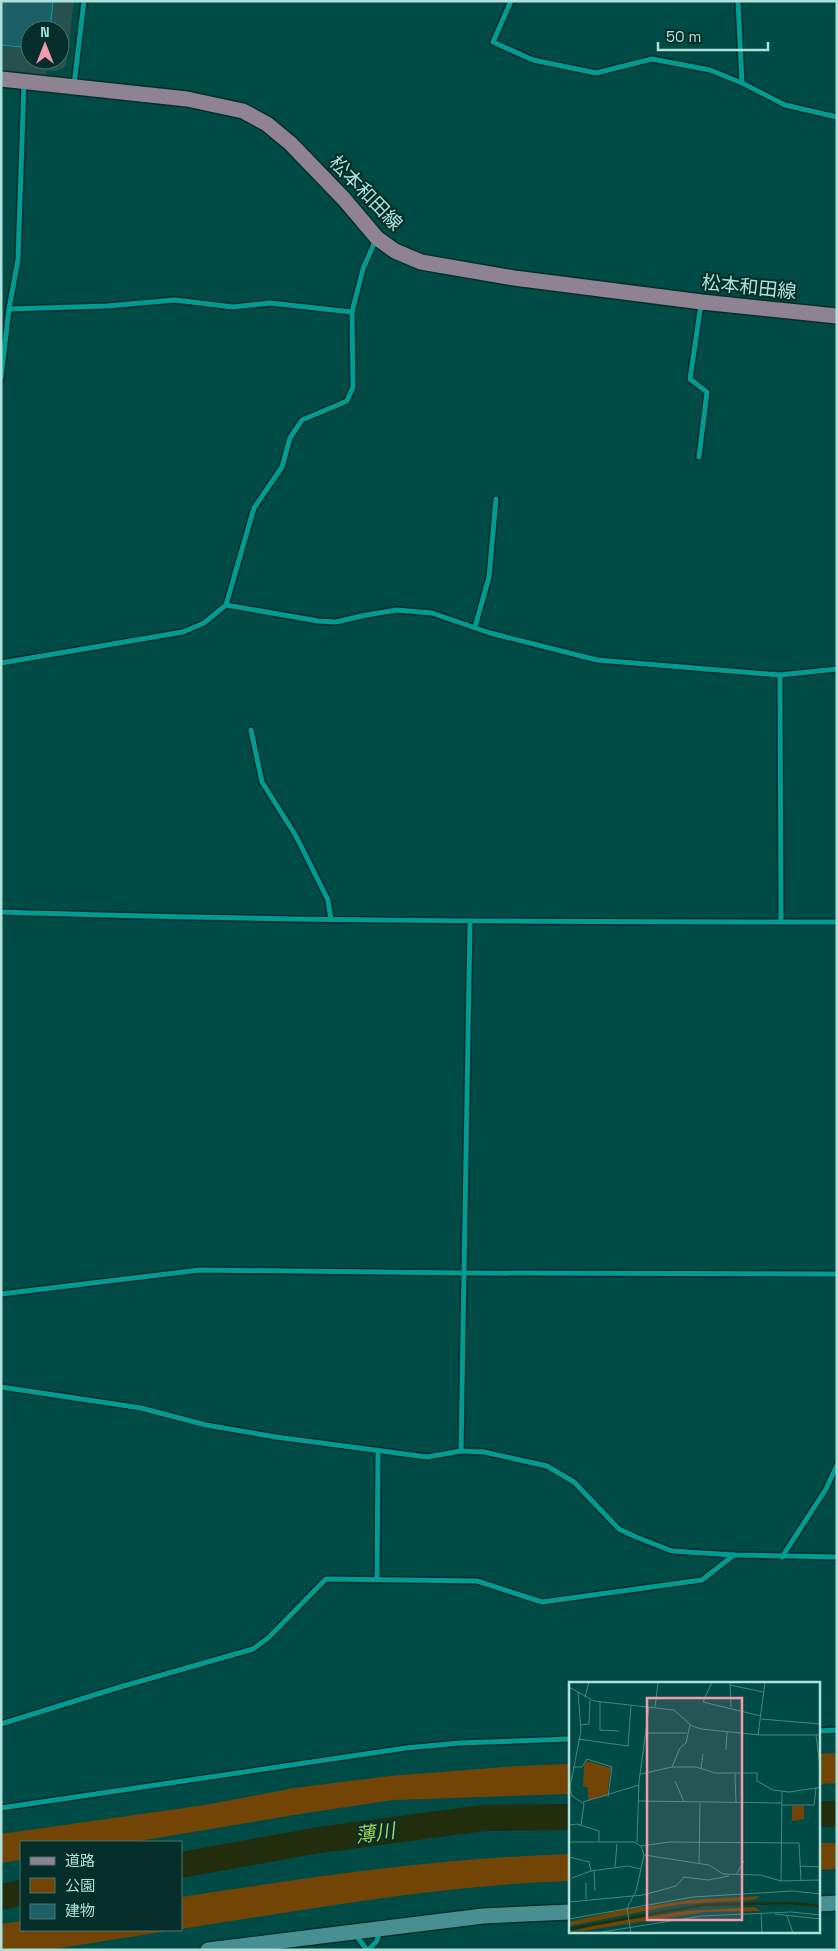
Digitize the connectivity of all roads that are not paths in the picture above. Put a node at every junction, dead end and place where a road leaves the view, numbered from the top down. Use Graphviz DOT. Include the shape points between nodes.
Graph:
graph roads {
  1 [pos="84,1"];
  2 [pos="511,1"];
  3 [pos="738,1"];
  4 [pos="1,79"];
  5 [pos="24,81"];
  6 [pos="742,83"];
  7 [pos="74,86"];
  8 [pos="837,117"];
  9 [pos="376,238"];
  10 [pos="702,302"];
  11 [pos="8,309"];
  12 [pos="352,312"];
  13 [pos="837,316"];
  14 [pos="1,378"];
  15 [pos="699,457"];
  16 [pos="496,498"];
  17 [pos="226,605"];
  18 [pos="475,627"];
  19 [pos="1,662"];
  20 [pos="837,669"];
  21 [pos="780,674"];
  22 [pos="251,730"];
  23 [pos="1,912"];
  24 [pos="331,919"];
  25 [pos="470,921"];
  26 [pos="781,922"];
  27 [pos="837,922"];
  28 [pos="463,1273"];
  29 [pos="837,1274"];
  30 [pos="1,1294"];
  31 [pos="1,1387"];
  32 [pos="378,1451"];
  33 [pos="461,1451"];
  34 [pos="837,1466"];
  35 [pos="734,1555"];
  36 [pos="782,1557"];
  37 [pos="837,1557"];
  38 [pos="377,1580"];
  39 [pos="1,1724"];
  40 [pos="837,1730"];
  41 [pos="820,1731"];
  42 [pos="569,1739"];
  43 [pos="1,1808"];
  44 [pos="837,1903"];
  45 [pos="820,1904"];
  46 [pos="569,1912"];
  47 [pos="380,1929"];
  48 [pos="354,1932"];
  49 [pos="208,1950"];
  50 [pos="367,1950"];
  1 -- 7 [label="street"];
  2 -- 6 [label="street" via="493,42 533,60 596,73 652,60 710,70"];
  3 -- 6 [label="street"];
  4 -- 5 [label="main road, 松本和田線"];
  5 -- 7 [label="main road, 松本和田線"];
  5 -- 11 [label="street" via="18,260"];
  6 -- 8 [label="street" via="785,106"];
  7 -- 9 [label="main road, 松本和田線" via="187,99 243,111 268,124 291,144"];
  9 -- 10 [label="main road, 松本和田線" via="395,251 421,262 497,276"];
  9 -- 12 [label="street" via="363,269"];
  10 -- 13 [label="main road, 松本和田線"];
  10 -- 15 [label="street" via="690,379 706,392"];
  11 -- 12 [label="street" via="176,300 233,307 270,303"];
  11 -- 14 [label="street"];
  12 -- 17 [label="street" via="352,387 347,401 302,420 290,438 282,468 254,508"];
  16 -- 18 [label="street" via="489,577"];
  17 -- 18 [label="street" via="336,622 397,610 432,613"];
  17 -- 19 [label="street" via="204,623 183,632"];
  18 -- 21 [label="street" via="597,660"];
  20 -- 21 [label="street"];
  21 -- 26 [label="street"];
  22 -- 24 [label="street" via="262,782 296,836 328,900"];
  23 -- 24 [label="street"];
  24 -- 25 [label="street"];
  25 -- 26 [label="street"];
  25 -- 28 [label="street"];
  26 -- 27 [label="street"];
  28 -- 29 [label="street"];
  28 -- 30 [label="street" via="200,1270"];
  28 -- 33 [label="street"];
  31 -- 32 [label="street" via="141,1408 206,1426 276,1438"];
  32 -- 33 [label="street" via="426,1457"];
  32 -- 38 [label="street"];
  33 -- 35 [label="street" via="484,1452 547,1466 574,1482 619,1529 636,1537 672,1550"];
  34 -- 36 [label="street"];
  35 -- 36 [label="street"];
  35 -- 38 [label="street" via="702,1580 542,1602 477,1581"];
  36 -- 37 [label="street"];
  38 -- 39 [label="street" via="326,1579 253,1649"];
  40 -- 41 [label="street"];
  42 -- 43 [label="street" via="406,1748"];
  44 -- 45 [label="street"];
  46 -- 47 [label="street" via="483,1916"];
  47 -- 48 [label="street"];
  47 -- 50 [label="street" via="377,1941"];
  48 -- 49 [label="street"];
  48 -- 50 [label="street"];
}
